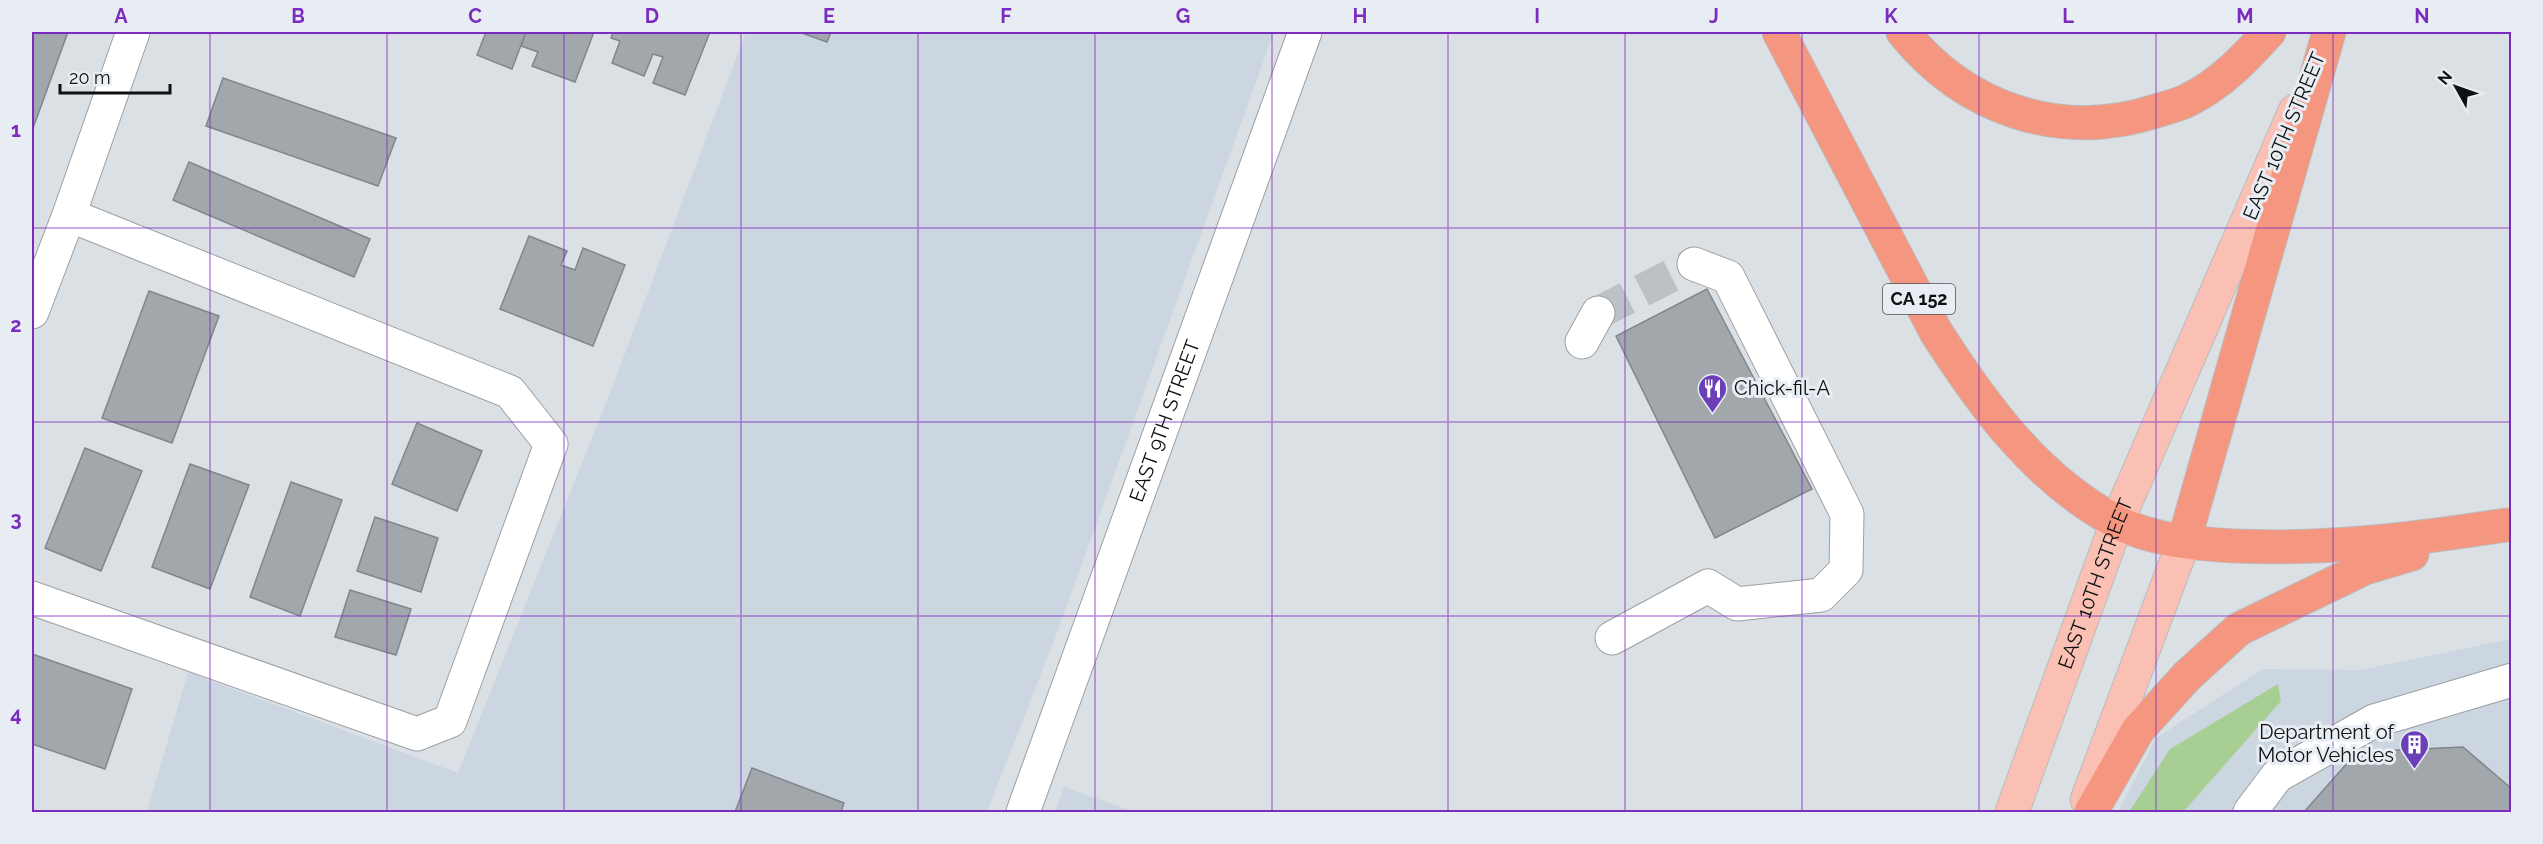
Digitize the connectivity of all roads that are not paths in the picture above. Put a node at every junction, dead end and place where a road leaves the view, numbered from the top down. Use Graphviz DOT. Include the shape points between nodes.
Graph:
graph roads {
  1 [pos="133,32"];
  2 [pos="1305,32"];
  3 [pos="1779,32"];
  4 [pos="1903,32"];
  5 [pos="2269,32"];
  6 [pos="2327,37"];
  7 [pos="69,215"];
  8 [pos="1695,264"];
  9 [pos="32,312"];
  10 [pos="1598,313"];
  11 [pos="1582,342"];
  12 [pos="2117,522"];
  13 [pos="2509,524"];
  14 [pos="2184,541"];
  15 [pos="32,598"];
  16 [pos="1612,638"];
  17 [pos="2511,680"];
  18 [pos="1023,813"];
  19 [pos="2012,813"];
  20 [pos="2082,813"];
  21 [pos="2091,813"];
  22 [pos="2250,813"];
  1 -- 7 [label="street"];
  2 -- 18 [label="street, EAST 9TH STREET"];
  3 -- 12 [label="highway, CA 152" via="1936,332 1966,380 2001,427 2041,468"];
  4 -- 5 [label="highway" via="1924,58 1970,91 2021,115 2077,123 2133,118 2190,100 2238,66"];
  6 -- 12 [label="main road, EAST 10TH STREET"];
  6 -- 14 [label="highway, EAST 10TH STREET"];
  7 -- 9 [label="street"];
  7 -- 15 [label="street" via="510,392 551,444 450,722 417,734"];
  8 -- 16 [label="street" via="1728,277 1847,514 1845,570 1821,595 1737,604 1708,586"];
  10 -- 11 [label="street"];
  12 -- 14 [label="highway, CA 152"];
  12 -- 19 [label="main road, EAST 10TH STREET"];
  13 -- 14 [label="highway" via="2320,547"];
  13 -- 21 [label="highway" via="2365,568 2240,629 2187,676 2138,730"];
  14 -- 20 [label="main road, EAST 10TH STREET"];
  17 -- 22 [label="street" via="2374,721 2277,776"];
}
